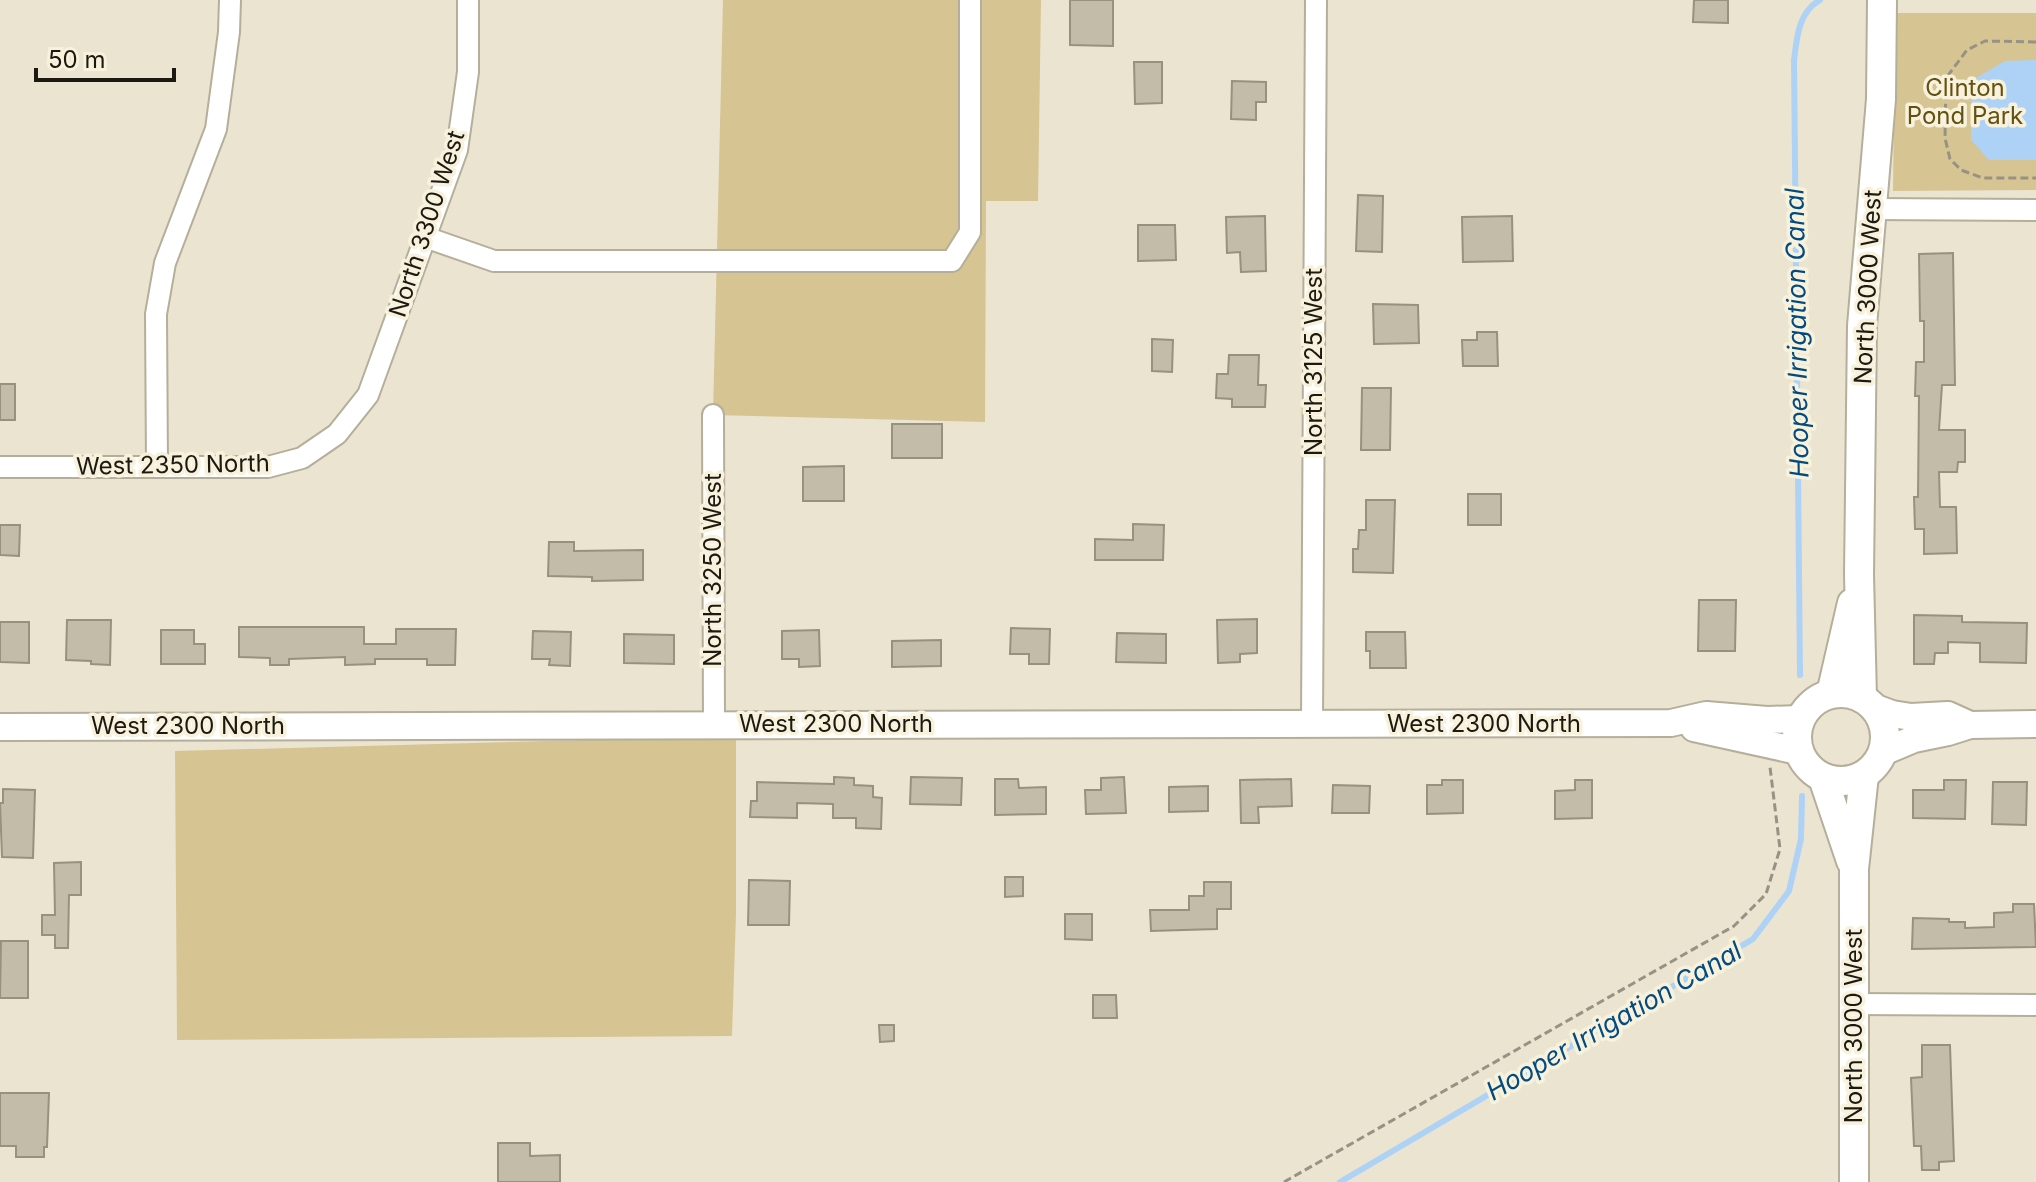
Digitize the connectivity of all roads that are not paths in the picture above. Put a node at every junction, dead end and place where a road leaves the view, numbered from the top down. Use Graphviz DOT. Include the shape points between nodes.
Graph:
graph roads {
  1 [pos="230,0"];
  2 [pos="468,0"];
  3 [pos="970,0"];
  4 [pos="1316,0"];
  5 [pos="1882,0"];
  6 [pos="1871,209"];
  7 [pos="2036,210"];
  8 [pos="425,237"];
  9 [pos="713,415"];
  10 [pos="337,434"];
  11 [pos="0,467"];
  12 [pos="157,467"];
  13 [pos="1859,575"];
  14 [pos="1831,694"];
  15 [pos="1868,702"];
  16 [pos="1800,719"];
  17 [pos="1671,723"];
  18 [pos="714,724"];
  19 [pos="1312,724"];
  20 [pos="2036,724"];
  21 [pos="1970,725"];
  22 [pos="0,727"];
  23 [pos="1798,751"];
  24 [pos="1883,752"];
  25 [pos="1864,775"];
  26 [pos="1823,778"];
  27 [pos="1854,869"];
  28 [pos="1853,1004"];
  29 [pos="2036,1005"];
  30 [pos="1854,1182"];
  1 -- 12 [label="street" via="216,129 165,263 156,314"];
  2 -- 8 [label="street, North 3300 West" via="468,72 457,150"];
  3 -- 8 [label="street" via="970,232 952,261 494,261"];
  4 -- 19 [label="street, North 3125 West"];
  5 -- 6 [label="main road, North 3000 West" via="1881,99"];
  6 -- 7 [label="street"];
  6 -- 13 [label="main road, North 3000 West" via="1862,326"];
  8 -- 10 [label="street, North 3300 West" via="368,395"];
  9 -- 18 [label="street, North 3250 West"];
  10 -- 12 [label="street, West 2350 North" via="302,458 268,467"];
  11 -- 12 [label="street, West 2350 North"];
  13 -- 14 [label="main road, North 3000 West"];
  13 -- 15 [label="main road, North 3000 West"];
  14 -- 15 [label="main road" via="1852,694"];
  14 -- 16 [label="main road" via="1807,707"];
  15 -- 21 [label="street" via="1892,714 1948,715"];
  15 -- 24 [label="main road" via="1885,731"];
  16 -- 17 [label="street, West 2300 North" via="1706,715"];
  16 -- 23 [label="main road"];
  17 -- 19 [label="street, West 2300 North"];
  17 -- 23 [label="street, West 2300 North"];
  18 -- 19 [label="street, West 2300 North"];
  18 -- 22 [label="street, West 2300 North"];
  20 -- 21 [label="street"];
  21 -- 24 [label="street"];
  23 -- 26 [label="main road"];
  24 -- 25 [label="main road"];
  25 -- 26 [label="main road" via="1850,781"];
  25 -- 27 [label="main road, North 3000 West"];
  26 -- 27 [label="main road, North 3000 West"];
  27 -- 28 [label="main road, North 3000 West"];
  28 -- 29 [label="street"];
  28 -- 30 [label="main road, North 3000 West"];
}
